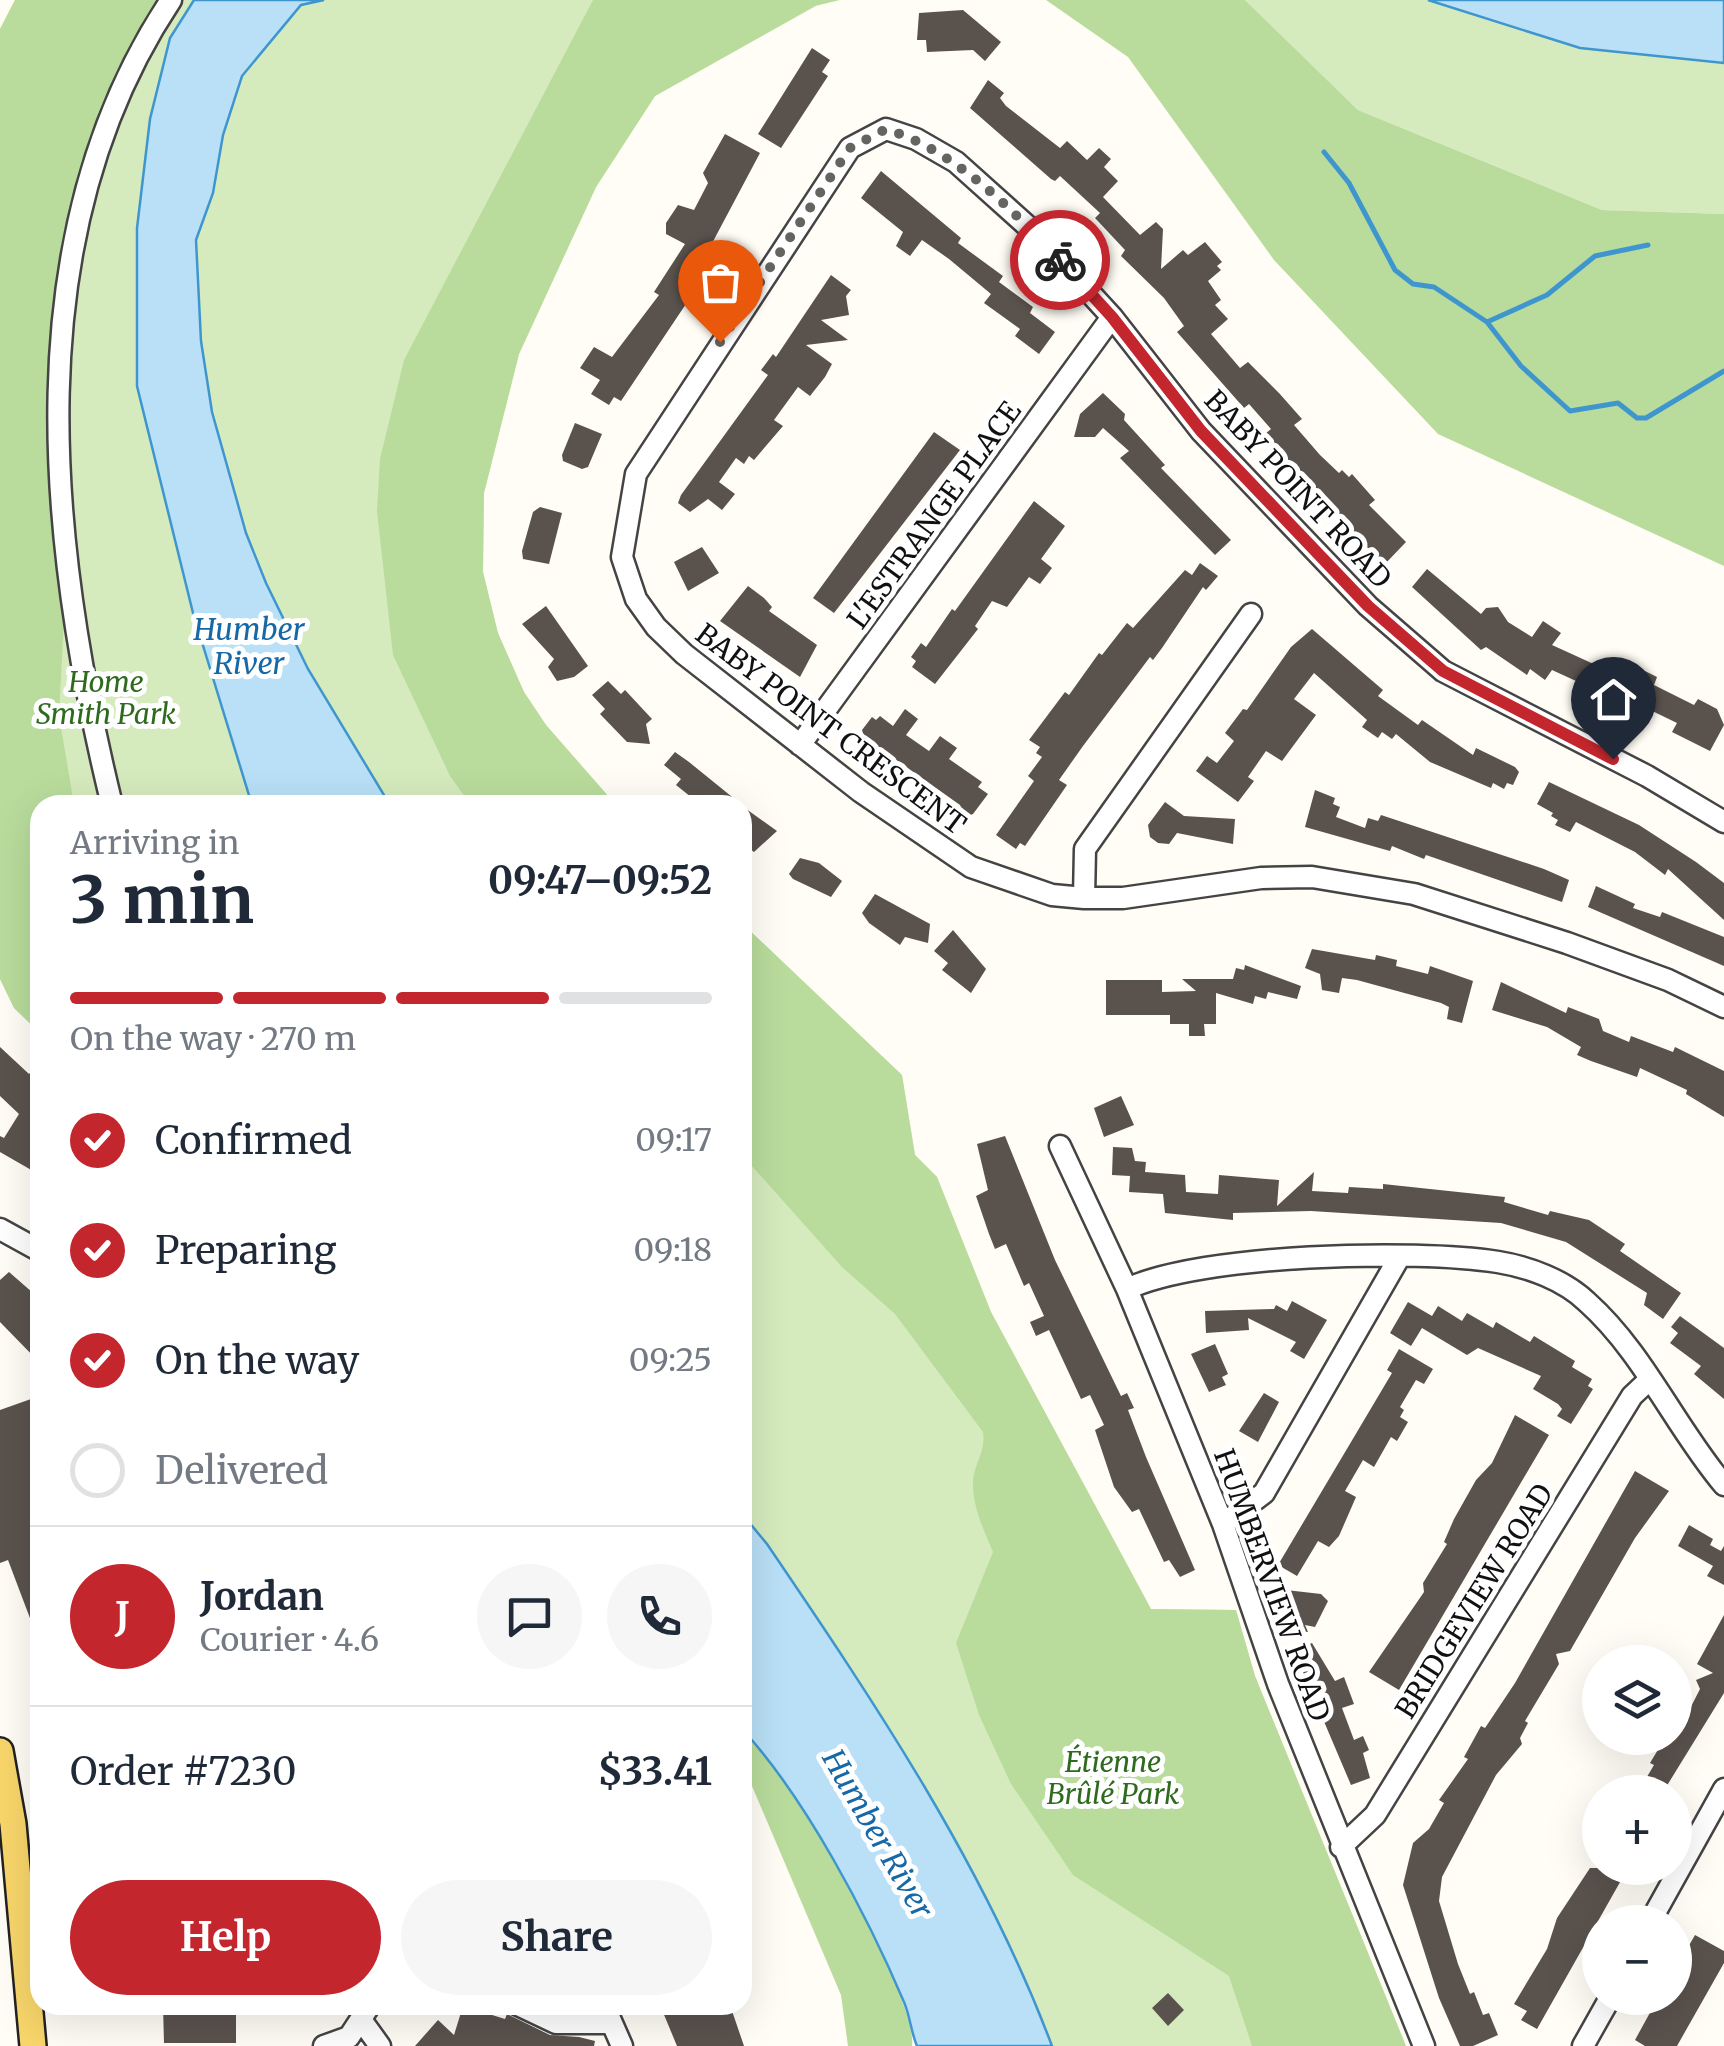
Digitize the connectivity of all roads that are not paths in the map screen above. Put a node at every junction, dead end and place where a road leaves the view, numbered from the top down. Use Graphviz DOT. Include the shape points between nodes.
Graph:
graph roads {
  1 [pos="171,0"];
  2 [pos="886,129"];
  3 [pos="1112,317"];
  4 [pos="1251,614"];
  5 [pos="800,745"];
  6 [pos="110,795"];
  7 [pos="1724,822"];
  8 [pos="1084,898"];
  9 [pos="1724,1006"];
  10 [pos="1060,1146"];
  11 [pos="0,1229"];
  12 [pos="30,1245"];
  13 [pos="1400,1256"];
  14 [pos="1127,1289"];
  15 [pos="1649,1380"];
  16 [pos="1724,1485"];
  17 [pos="1224,1524"];
  18 [pos="0,1754"];
  19 [pos="1724,1789"];
  20 [pos="1341,1846"];
  21 [pos="1659,1905"];
  22 [pos="30,1930"];
  23 [pos="32,2015"];
  24 [pos="365,2015"];
  25 [pos="367,2015"];
  26 [pos="538,2015"];
  27 [pos="603,2015"];
  28 [pos="608,2015"];
  29 [pos="1601,2015"];
  30 [pos="32,2046"];
  31 [pos="324,2046"];
  32 [pos="380,2046"];
  33 [pos="622,2046"];
  34 [pos="1424,2046"];
  35 [pos="1584,2046"];
  1 -- 6 [label="street" via="133,64 95,162 67,278 60,341 68,567"];
  2 -- 3 [label="street, BABY POINT ROAD" via="956,162 1034,232"];
  2 -- 5 [label="street, BABY POINT CRESCENT" via="850,148 642,461 624,531 626,577 656,627"];
  3 -- 5 [label="street, L'ESTRANGE PLACE"];
  3 -- 7 [label="street, BABY POINT ROAD" via="1201,431 1368,606 1443,671"];
  4 -- 8 [label="street" via="1085,849"];
  5 -- 8 [label="street, BABY POINT CRESCENT" via="971,867 1052,895"];
  8 -- 9 [label="street, BABY POINT CRESCENT" via="1260,878 1348,882 1484,913"];
  10 -- 14 [label="street, HUMBERVIEW ROAD"];
  11 -- 12 [label="street"];
  13 -- 14 [label="street" via="1176,1271"];
  13 -- 15 [label="street" via="1497,1262 1558,1282 1605,1320"];
  13 -- 17 [label="street" via="1264,1493"];
  14 -- 17 [label="street, HUMBERVIEW ROAD"];
  15 -- 16 [label="street"];
  15 -- 20 [label="street, BRIDGEVIEW ROAD" via="1632,1396 1374,1815"];
  17 -- 20 [label="street, HUMBERVIEW ROAD"];
  18 -- 22 [label="main road"];
  19 -- 21 [label="street"];
  20 -- 34 [label="street, HUMBERVIEW ROAD"];
  23 -- 30 [label="main road"];
  24 -- 31 [label="street" via="349,2038"];
  25 -- 32 [label="street"];
  26 -- 27 [label="street" via="556,2024"];
  28 -- 33 [label="street"];
  29 -- 35 [label="street"];
}
